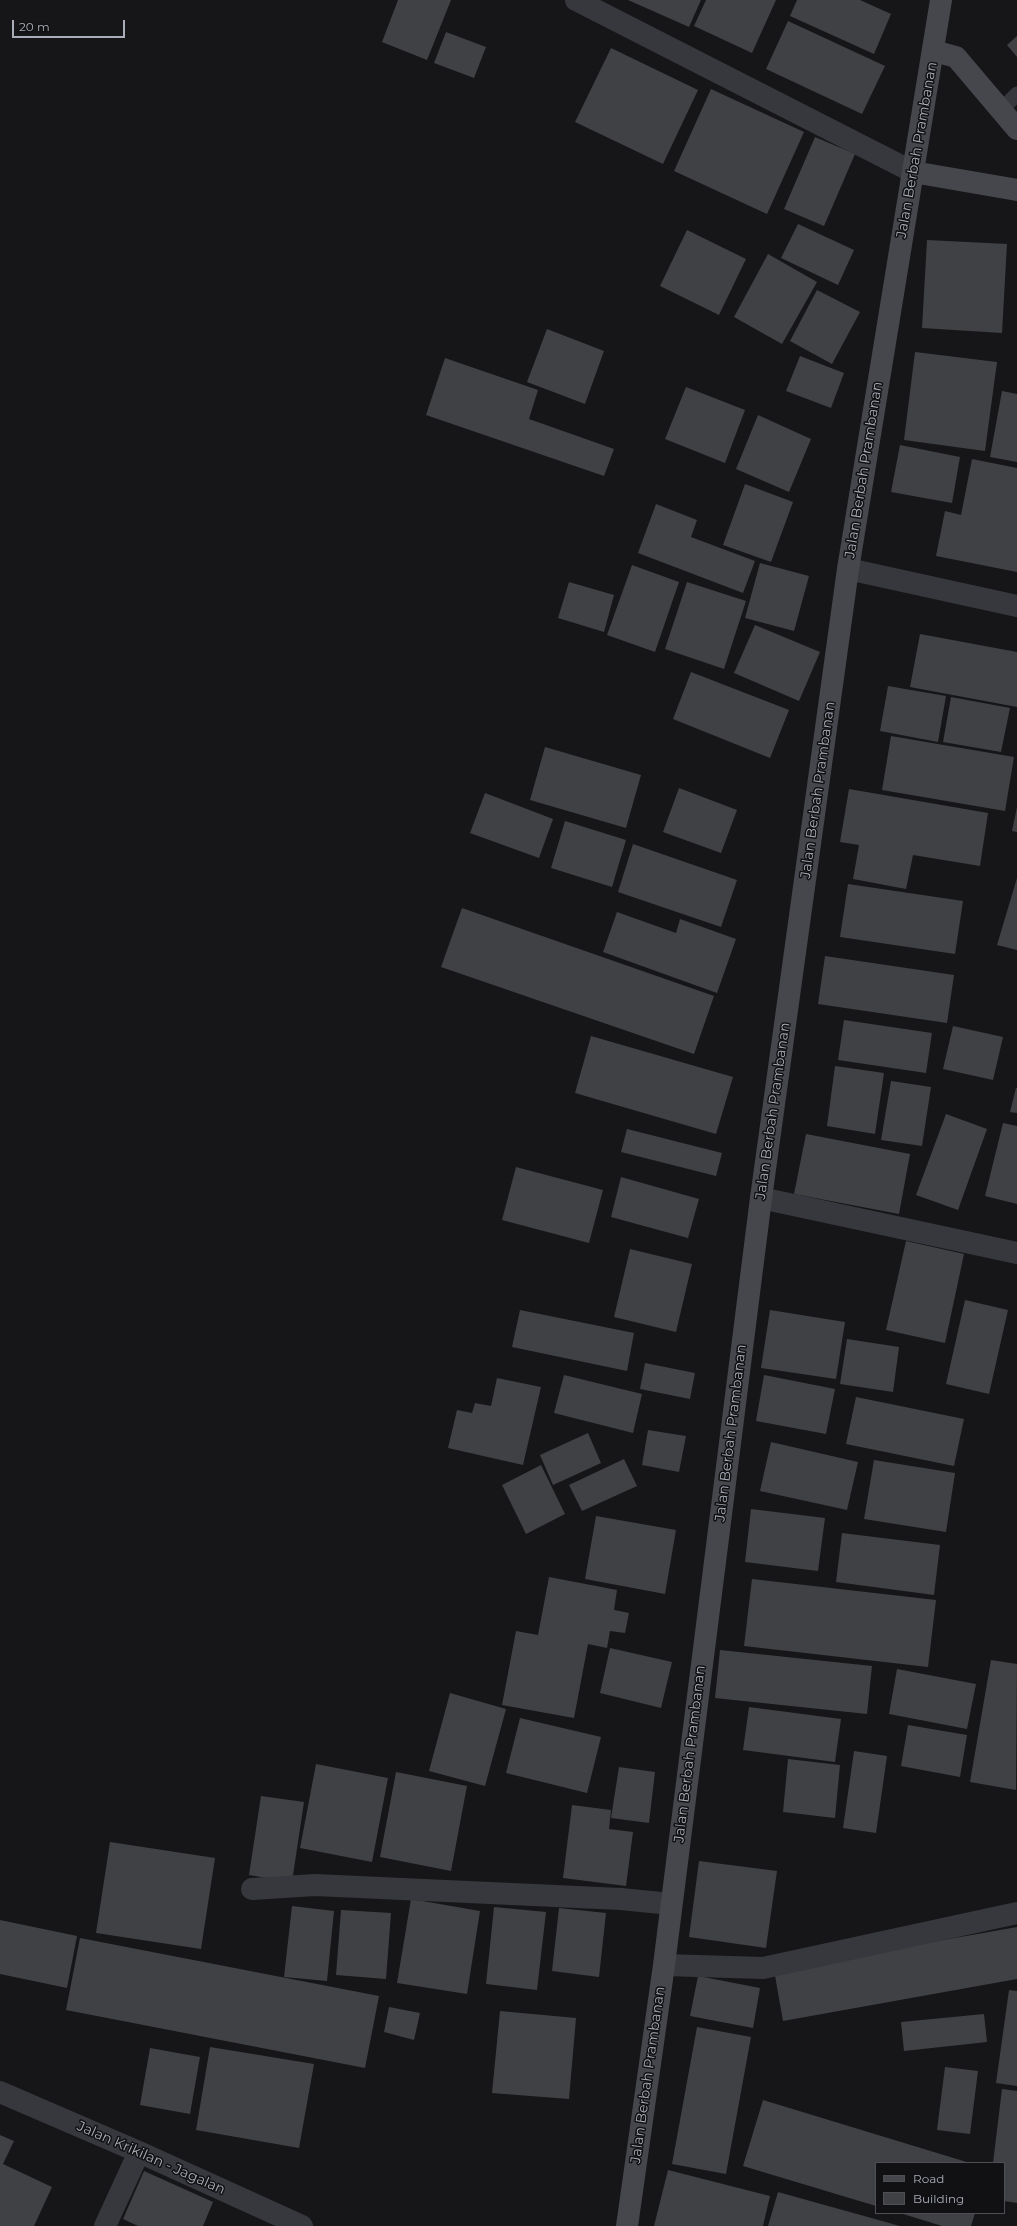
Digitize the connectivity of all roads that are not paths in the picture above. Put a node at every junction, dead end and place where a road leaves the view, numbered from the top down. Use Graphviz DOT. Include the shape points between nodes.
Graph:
graph roads {
  1 [pos="576,0"];
  2 [pos="941,0"];
  3 [pos="934,52"];
  4 [pos="1017,94"];
  5 [pos="1000,111"];
  6 [pos="1017,129"];
  7 [pos="913,172"];
  8 [pos="1017,190"];
  9 [pos="848,569"];
  10 [pos="1017,606"];
  11 [pos="762,1198"];
  12 [pos="1017,1253"];
  13 [pos="252,1889"];
  14 [pos="671,1904"];
  15 [pos="1017,1913"];
  16 [pos="664,1966"];
  17 [pos="0,2092"];
  18 [pos="140,2152"];
  19 [pos="105,2226"];
  20 [pos="302,2226"];
  21 [pos="627,2226"];
  1 -- 7 [label="street"];
  2 -- 3 [label="main road, Jalan Berbah Prambanan"];
  3 -- 5 [label="main road" via="956,57"];
  3 -- 7 [label="main road, Jalan Berbah Prambanan"];
  4 -- 5 [label="lane"];
  5 -- 6 [label="main road"];
  7 -- 8 [label="main road"];
  7 -- 9 [label="main road, Jalan Berbah Prambanan"];
  9 -- 10 [label="street"];
  9 -- 11 [label="main road, Jalan Berbah Prambanan"];
  11 -- 12 [label="street"];
  11 -- 14 [label="main road, Jalan Berbah Prambanan"];
  13 -- 14 [label="street" via="315,1885 621,1899"];
  14 -- 16 [label="main road, Jalan Berbah Prambanan"];
  15 -- 16 [label="street" via="763,1968"];
  16 -- 21 [label="main road, Jalan Berbah Prambanan"];
  17 -- 18 [label="street, Jalan Krikilan - Jagalan"];
  18 -- 19 [label="street"];
  18 -- 20 [label="street, Jalan Krikilan - Jagalan"];
}
